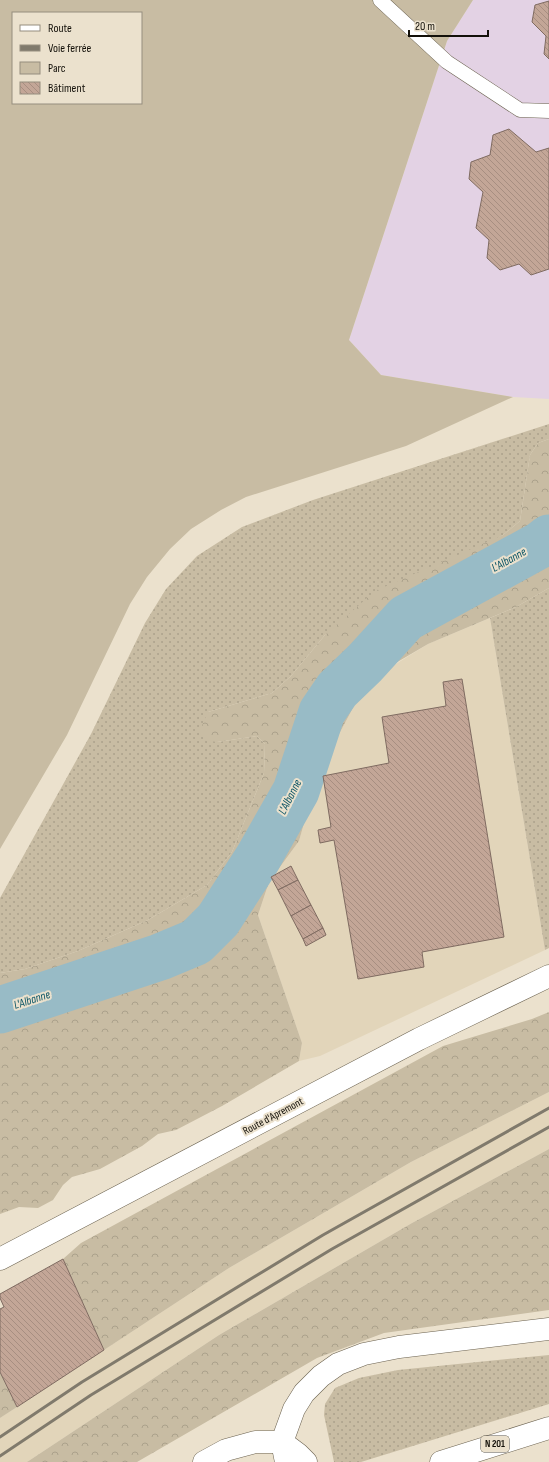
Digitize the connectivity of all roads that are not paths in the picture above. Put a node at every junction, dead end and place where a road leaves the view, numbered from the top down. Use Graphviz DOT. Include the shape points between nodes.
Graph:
graph roads {
  1 [pos="380,0"];
  2 [pos="549,111"];
  3 [pos="549,976"];
  4 [pos="0,1260"];
  5 [pos="549,1329"];
  6 [pos="549,1428"];
  7 [pos="284,1452"];
  8 [pos="204,1462"];
  9 [pos="306,1462"];
  10 [pos="441,1462"];
  1 -- 2 [label="lane" via="448,62 520,110"];
  3 -- 4 [label="main road, Route d'Apremont" via="419,1040"];
  5 -- 7 [label="main road" via="399,1347 364,1354 338,1364 304,1393 294,1409"];
  6 -- 10 [label="main road, N 201"];
  7 -- 8 [label="main road" via="255,1442 226,1450"];
  7 -- 9 [label="main road" via="298,1454"];
}
